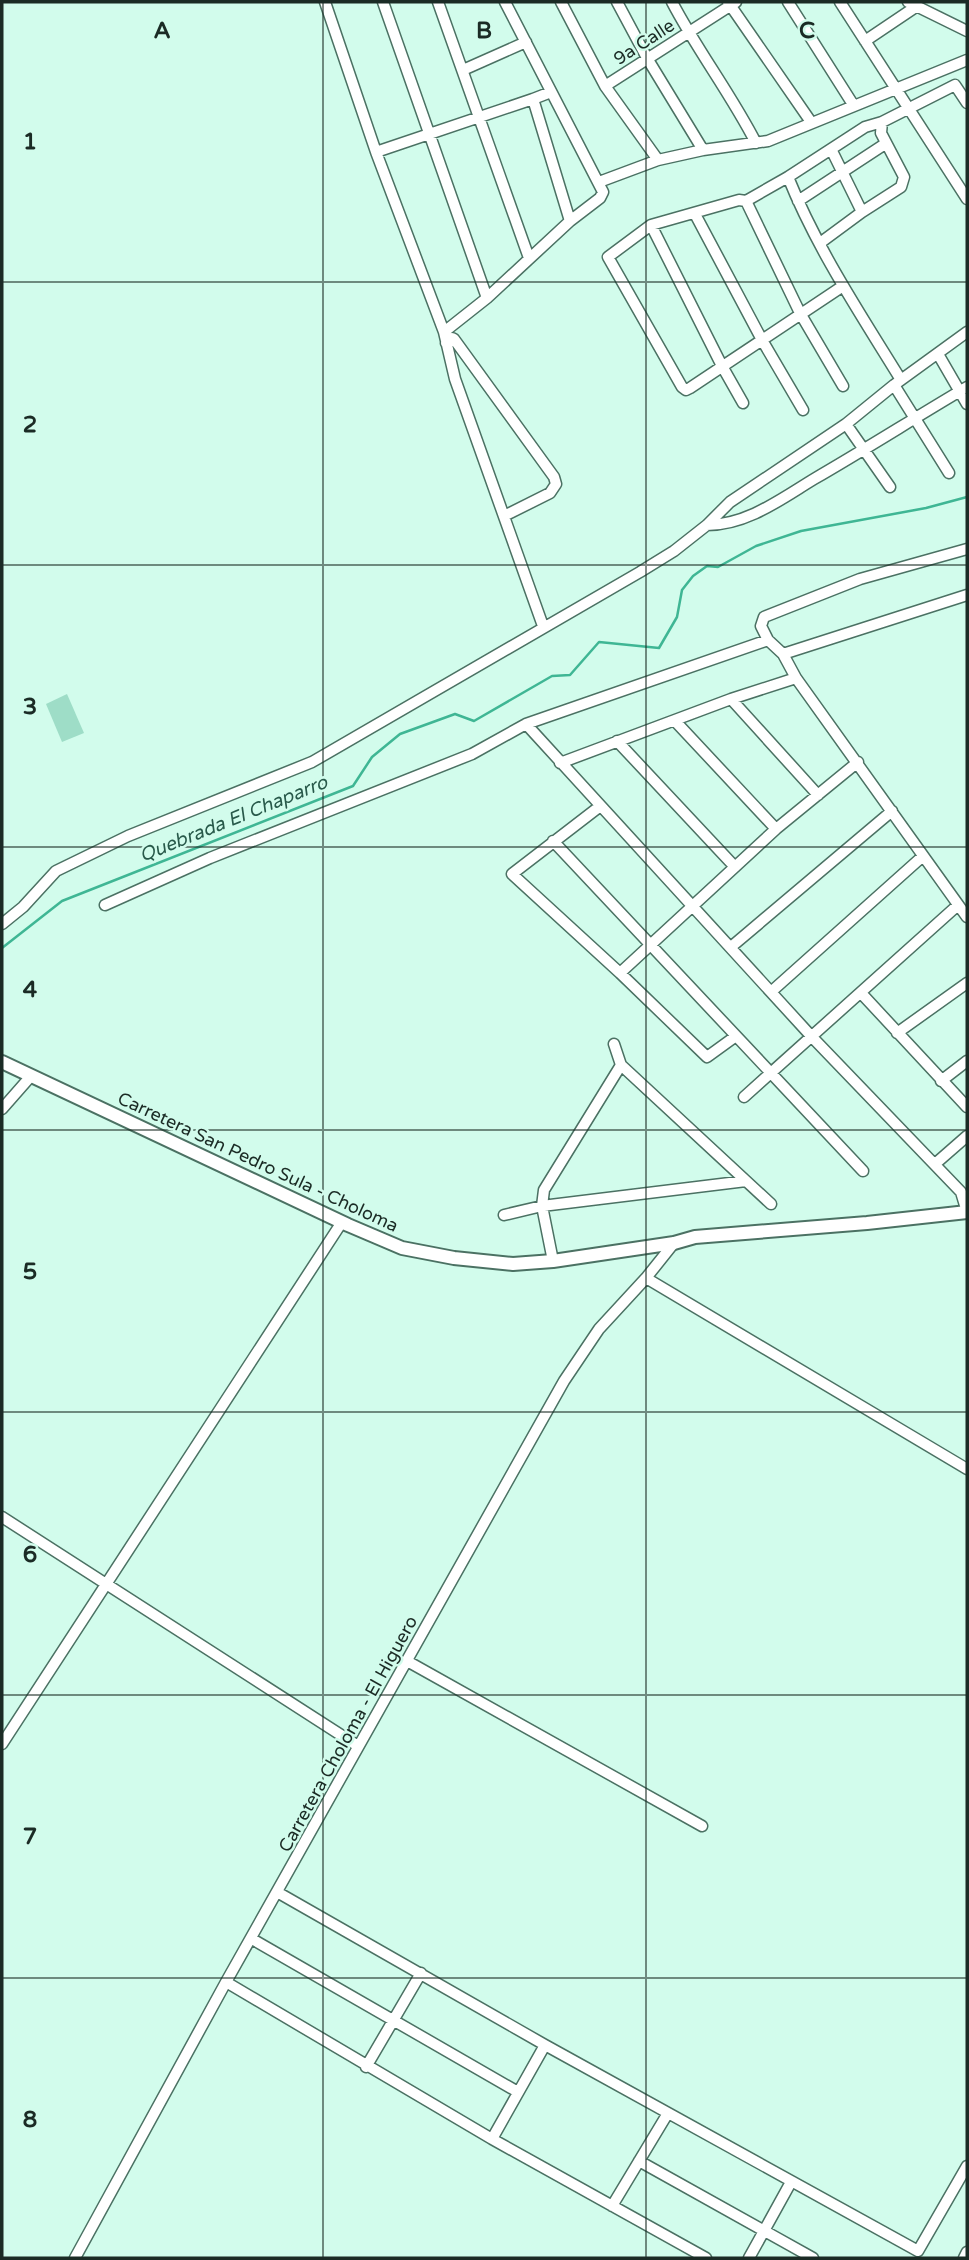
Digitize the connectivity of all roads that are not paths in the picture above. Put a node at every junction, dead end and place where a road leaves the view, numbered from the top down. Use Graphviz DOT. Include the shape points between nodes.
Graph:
graph roads {
  1 [pos="325,2"];
  2 [pos="383,2"];
  3 [pos="438,2"];
  4 [pos="505,2"];
  5 [pos="561,2"];
  6 [pos="617,2"];
  7 [pos="672,2"];
  8 [pos="788,2"];
  9 [pos="840,2"];
  10 [pos="731,3"];
  11 [pos="912,4"];
  12 [pos="967,31"];
  13 [pos="688,32"];
  14 [pos="865,40"];
  15 [pos="526,43"];
  16 [pos="647,58"];
  17 [pos="967,60"];
  18 [pos="463,71"];
  19 [pos="605,86"];
  20 [pos="897,89"];
  21 [pos="551,92"];
  22 [pos="533,99"];
  23 [pos="967,103"];
  24 [pos="854,106"];
  25 [pos="909,107"];
  26 [pos="480,117"];
  27 [pos="811,122"];
  28 [pos="882,122"];
  29 [pos="430,135"];
  30 [pos="755,143"];
  31 [pos="885,144"];
  32 [pos="831,149"];
  33 [pos="704,150"];
  34 [pos="376,152"];
  35 [pos="658,160"];
  36 [pos="842,173"];
  37 [pos="788,177"];
  38 [pos="599,181"];
  39 [pos="967,199"];
  40 [pos="747,201"];
  41 [pos="798,201"];
  42 [pos="862,212"];
  43 [pos="695,214"];
  44 [pos="570,221"];
  45 [pos="651,225"];
  46 [pos="820,243"];
  47 [pos="529,258"];
  48 [pos="843,286"];
  49 [pos="487,298"];
  50 [pos="800,313"];
  51 [pos="967,332"];
  52 [pos="445,337"];
  53 [pos="762,340"];
  54 [pos="938,355"];
  55 [pos="722,366"];
  56 [pos="898,383"];
  57 [pos="843,386"];
  58 [pos="963,389"];
  59 [pos="743,402"];
  60 [pos="967,404"];
  61 [pos="803,410"];
  62 [pos="914,418"];
  63 [pos="846,424"];
  64 [pos="864,450"];
  65 [pos="949,473"];
  66 [pos="890,487"];
  67 [pos="505,516"];
  68 [pos="707,525"];
  69 [pos="966,552"];
  70 [pos="967,595"];
  71 [pos="543,626"];
  72 [pos="768,640"];
  73 [pos="783,654"];
  74 [pos="796,678"];
  75 [pos="731,699"];
  76 [pos="675,721"];
  77 [pos="526,724"];
  78 [pos="617,741"];
  79 [pos="858,762"];
  80 [pos="560,763"];
  81 [pos="818,795"];
  82 [pos="599,807"];
  83 [pos="892,811"];
  84 [pos="776,829"];
  85 [pos="553,841"];
  86 [pos="923,856"];
  87 [pos="735,867"];
  88 [pos="105,905"];
  89 [pos="958,905"];
  90 [pos="694,906"];
  91 [pos="967,917"];
  92 [pos="2,924"];
  93 [pos="651,944"];
  94 [pos="731,947"];
  95 [pos="620,973"];
  96 [pos="967,982"];
  97 [pos="772,991"];
  98 [pos="861,993"];
  99 [pos="897,1033"];
  100 [pos="736,1036"];
  101 [pos="812,1037"];
  102 [pos="614,1044"];
  103 [pos="967,1061"];
  104 [pos="2,1062"];
  105 [pos="621,1065"];
  106 [pos="771,1073"];
  107 [pos="31,1076"];
  108 [pos="941,1081"];
  109 [pos="744,1097"];
  110 [pos="967,1107"];
  111 [pos="2,1108"];
  112 [pos="967,1136"];
  113 [pos="934,1164"];
  114 [pos="863,1171"];
  115 [pos="746,1181"];
  116 [pos="964,1190"];
  117 [pos="771,1204"];
  118 [pos="542,1206"];
  119 [pos="967,1212"];
  120 [pos="504,1214"];
  121 [pos="967,1219"];
  122 [pos="342,1222"];
  123 [pos="674,1243"];
  124 [pos="553,1261"];
  125 [pos="646,1278"];
  126 [pos="967,1469"];
  127 [pos="2,1517"];
  128 [pos="105,1583"];
  129 [pos="407,1661"];
  130 [pos="2,1744"];
  131 [pos="358,1746"];
  132 [pos="702,1826"];
  133 [pos="277,1892"];
  134 [pos="252,1939"];
  135 [pos="421,1973"];
  136 [pos="226,1982"];
  137 [pos="392,2020"];
  138 [pos="545,2045"];
  139 [pos="366,2067"];
  140 [pos="518,2092"];
  141 [pos="668,2113"];
  142 [pos="492,2139"];
  143 [pos="639,2161"];
  144 [pos="967,2166"];
  145 [pos="791,2182"];
  146 [pos="612,2206"];
  147 [pos="764,2231"];
  148 [pos="967,2252"];
  149 [pos="75,2258"];
  150 [pos="706,2258"];
  151 [pos="749,2258"];
  152 [pos="813,2258"];
  153 [pos="964,2258"];
  1 -- 34 [label="street"];
  2 -- 29 [label="street"];
  3 -- 18 [label="street"];
  4 -- 15 [label="street"];
  5 -- 19 [label="street"];
  6 -- 16 [label="street"];
  7 -- 13 [label="street"];
  8 -- 24 [label="street"];
  9 -- 14 [label="street"];
  10 -- 13 [label="street, 9a Calle"];
  10 -- 27 [label="street"];
  11 -- 12 [label="street"];
  11 -- 14 [label="street"];
  13 -- 16 [label="street, 9a Calle"];
  13 -- 30 [label="street"];
  14 -- 20 [label="street"];
  15 -- 18 [label="street"];
  15 -- 21 [label="street"];
  16 -- 19 [label="street, 9a Calle"];
  16 -- 33 [label="street"];
  17 -- 20 [label="street"];
  18 -- 26 [label="street"];
  19 -- 35 [label="street"];
  20 -- 24 [label="street"];
  20 -- 25 [label="street"];
  21 -- 22 [label="street"];
  21 -- 38 [label="street"];
  22 -- 26 [label="street"];
  22 -- 44 [label="street"];
  23 -- 25 [label="street" via="955,85"];
  24 -- 27 [label="street"];
  25 -- 28 [label="street"];
  25 -- 39 [label="street"];
  26 -- 29 [label="street"];
  26 -- 47 [label="street"];
  27 -- 30 [label="street"];
  28 -- 31 [label="street"];
  28 -- 32 [label="street" via="865,127"];
  29 -- 34 [label="street"];
  29 -- 49 [label="street"];
  30 -- 33 [label="street"];
  31 -- 36 [label="street"];
  31 -- 42 [label="street" via="904,182"];
  32 -- 36 [label="street"];
  32 -- 37 [label="street"];
  33 -- 35 [label="street"];
  34 -- 52 [label="street"];
  35 -- 38 [label="street"];
  36 -- 41 [label="street"];
  36 -- 42 [label="street"];
  37 -- 40 [label="street"];
  37 -- 41 [label="street"];
  38 -- 44 [label="street" via="600,198"];
  40 -- 43 [label="street"];
  40 -- 50 [label="street"];
  41 -- 46 [label="street"];
  42 -- 46 [label="street"];
  43 -- 45 [label="street"];
  43 -- 53 [label="street"];
  44 -- 47 [label="street"];
  45 -- 55 [label="street"];
  45 -- 55 [label="street" via="608,257 682,387 690,388"];
  46 -- 48 [label="street"];
  47 -- 49 [label="street"];
  48 -- 50 [label="street"];
  48 -- 56 [label="street"];
  49 -- 52 [label="street"];
  50 -- 53 [label="street"];
  50 -- 57 [label="street"];
  51 -- 54 [label="street"];
  52 -- 67 [label="street" via="455,379"];
  52 -- 67 [label="street" via="454,339 554,477 556,484 550,493"];
  53 -- 55 [label="street"];
  53 -- 61 [label="street"];
  54 -- 56 [label="street"];
  54 -- 58 [label="street"];
  55 -- 59 [label="street"];
  56 -- 62 [label="street"];
  56 -- 63 [label="street"];
  58 -- 60 [label="street"];
  58 -- 62 [label="street"];
  62 -- 64 [label="street"];
  62 -- 65 [label="street"];
  63 -- 64 [label="street"];
  63 -- 68 [label="street" via="730,502"];
  64 -- 66 [label="street"];
  64 -- 68 [label="street" via="751,516 726,525"];
  67 -- 71 [label="street"];
  68 -- 71 [label="street" via="640,572"];
  69 -- 72 [label="street" via="860,579 764,617 761,626"];
  70 -- 73 [label="street"];
  71 -- 92 [label="street" via="312,762 128,836 56,871"];
  72 -- 73 [label="street"];
  72 -- 77 [label="street"];
  73 -- 74 [label="street"];
  74 -- 75 [label="street"];
  74 -- 79 [label="street"];
  75 -- 76 [label="street"];
  75 -- 81 [label="street"];
  76 -- 78 [label="street"];
  76 -- 84 [label="street"];
  77 -- 80 [label="street"];
  77 -- 88 [label="street" via="472,754 210,858"];
  78 -- 80 [label="street"];
  78 -- 87 [label="street"];
  79 -- 81 [label="street"];
  79 -- 83 [label="street"];
  80 -- 82 [label="street"];
  81 -- 84 [label="street"];
  82 -- 85 [label="street"];
  82 -- 90 [label="street"];
  83 -- 86 [label="street"];
  83 -- 94 [label="street"];
  84 -- 87 [label="street"];
  85 -- 93 [label="street"];
  85 -- 95 [label="street" via="512,874"];
  86 -- 89 [label="street"];
  86 -- 97 [label="street"];
  87 -- 90 [label="street"];
  89 -- 91 [label="street"];
  89 -- 98 [label="street"];
  90 -- 93 [label="street"];
  90 -- 94 [label="street"];
  93 -- 95 [label="street"];
  93 -- 100 [label="street"];
  94 -- 97 [label="street"];
  95 -- 100 [label="street" via="707,1057"];
  96 -- 99 [label="street"];
  97 -- 101 [label="street"];
  98 -- 99 [label="street"];
  98 -- 101 [label="street"];
  99 -- 108 [label="street"];
  100 -- 106 [label="street"];
  101 -- 106 [label="street"];
  101 -- 113 [label="street"];
  102 -- 105 [label="street"];
  103 -- 108 [label="street"];
  104 -- 107 [label="main road, Carretera San Pedro Sula - Choloma"];
  105 -- 115 [label="street"];
  105 -- 118 [label="street" via="544,1190"];
  106 -- 109 [label="street"];
  106 -- 114 [label="street"];
  107 -- 111 [label="street"];
  107 -- 122 [label="main road, Carretera San Pedro Sula - Choloma"];
  108 -- 110 [label="street"];
  112 -- 113 [label="street"];
  113 -- 116 [label="street"];
  115 -- 117 [label="street"];
  115 -- 118 [label="street"];
  116 -- 119 [label="street"];
  118 -- 120 [label="street"];
  118 -- 124 [label="street"];
  119 -- 123 [label="main road, Carretera San Pedro Sula - Choloma" via="695,1237"];
  121 -- 123 [label="main road, Carretera San Pedro Sula - Choloma" via="694,1245"];
  122 -- 124 [label="main road, Carretera San Pedro Sula - Choloma" via="402,1248 454,1258 513,1264"];
  122 -- 128 [label="street"];
  123 -- 124 [label="main road, Carretera San Pedro Sula - Choloma"];
  123 -- 125 [label="street, Carretera Choloma - El Higuero"];
  125 -- 126 [label="street"];
  125 -- 129 [label="street, Carretera Choloma - El Higuero" via="599,1329 564,1381"];
  127 -- 128 [label="street"];
  128 -- 130 [label="street"];
  128 -- 131 [label="street"];
  129 -- 131 [label="street, Carretera Choloma - El Higuero"];
  129 -- 132 [label="street"];
  131 -- 133 [label="street, Carretera Choloma - El Higuero"];
  133 -- 134 [label="street, Carretera Choloma - El Higuero"];
  133 -- 135 [label="street"];
  134 -- 136 [label="street, Carretera Choloma - El Higuero"];
  134 -- 137 [label="street"];
  135 -- 137 [label="street"];
  135 -- 138 [label="street"];
  136 -- 139 [label="street"];
  136 -- 149 [label="street, Carretera Choloma - El Higuero"];
  137 -- 139 [label="street"];
  137 -- 140 [label="street"];
  138 -- 140 [label="street"];
  138 -- 141 [label="street"];
  139 -- 142 [label="street"];
  140 -- 142 [label="street"];
  141 -- 143 [label="street"];
  141 -- 145 [label="street"];
  142 -- 146 [label="street"];
  143 -- 146 [label="street"];
  143 -- 147 [label="street"];
  144 -- 145 [label="street" via="918,2250"];
  145 -- 147 [label="street"];
  146 -- 150 [label="street"];
  147 -- 151 [label="street"];
  147 -- 152 [label="street"];
  148 -- 153 [label="street"];
}
